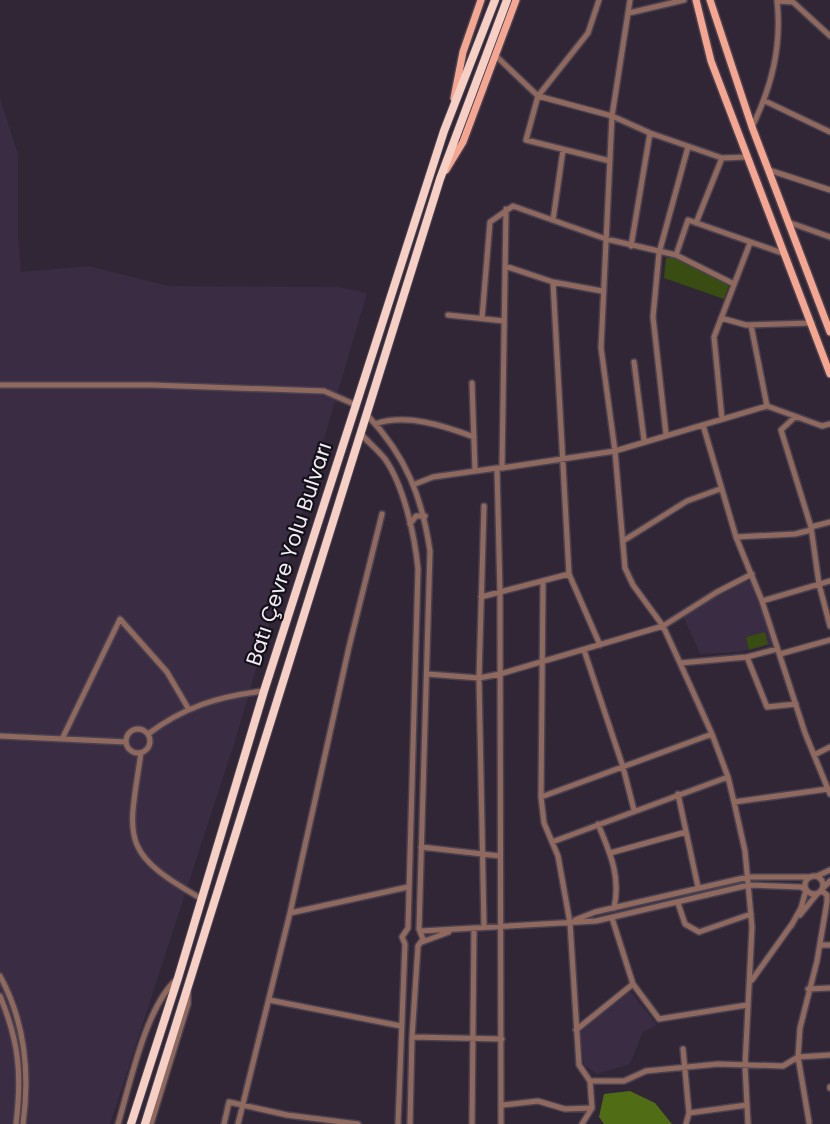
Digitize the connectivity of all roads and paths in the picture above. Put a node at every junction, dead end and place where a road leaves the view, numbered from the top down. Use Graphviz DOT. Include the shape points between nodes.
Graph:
graph roads {
  1 [pos="482,0"];
  2 [pos="495,0"];
  3 [pos="507,0"];
  4 [pos="516,0"];
  5 [pos="599,0"];
  6 [pos="630,0"];
  7 [pos="684,0"];
  8 [pos="696,0"];
  9 [pos="711,0"];
  10 [pos="777,0"];
  11 [pos="629,14"];
  12 [pos="830,36"];
  13 [pos="496,56"];
  14 [pos="538,96"];
  15 [pos="765,101"];
  16 [pos="451,114"];
  17 [pos="612,117"];
  18 [pos="752,127"];
  19 [pos="830,132"];
  20 [pos="650,133"];
  21 [pos="688,147"];
  22 [pos="563,150"];
  23 [pos="747,157"];
  24 [pos="722,158"];
  25 [pos="610,161"];
  26 [pos="769,170"];
  27 [pos="440,179"];
  28 [pos="830,190"];
  29 [pos="506,209"];
  30 [pos="553,220"];
  31 [pos="788,222"];
  32 [pos="696,223"];
  33 [pos="830,237"];
  34 [pos="606,239"];
  35 [pos="750,243"];
  36 [pos="631,246"];
  37 [pos="660,253"];
  38 [pos="785,254"];
  39 [pos="676,255"];
  40 [pos="505,266"];
  41 [pos="553,282"];
  42 [pos="734,284"];
  43 [pos="602,291"];
  44 [pos="448,315"];
  45 [pos="482,318"];
  46 [pos="721,318"];
  47 [pos="504,321"];
  48 [pos="812,323"];
  49 [pos="751,325"];
  50 [pos="830,332"];
  51 [pos="634,362"];
  52 [pos="830,374"];
  53 [pos="472,383"];
  54 [pos="0,385"];
  55 [pos="356,405"];
  56 [pos="767,406"];
  57 [pos="368,416"];
  58 [pos="795,417"];
  59 [pos="722,419"];
  60 [pos="375,424"];
  61 [pos="830,424"];
  62 [pos="703,425"];
  63 [pos="666,434"];
  64 [pos="362,435"];
  65 [pos="474,438"];
  66 [pos="644,440"];
  67 [pos="615,451"];
  68 [pos="562,460"];
  69 [pos="500,468"];
  70 [pos="476,470"];
  71 [pos="415,484"];
  72 [pos="720,489"];
  73 [pos="484,506"];
  74 [pos="382,514"];
  75 [pos="425,516"];
  76 [pos="830,522"];
  77 [pos="410,524"];
  78 [pos="811,529"];
  79 [pos="736,537"];
  80 [pos="623,541"];
  81 [pos="569,574"];
  82 [pos="752,574"];
  83 [pos="830,581"];
  84 [pos="543,582"];
  85 [pos="819,584"];
  86 [pos="500,592"];
  87 [pos="481,597"];
  88 [pos="762,601"];
  89 [pos="663,626"];
  90 [pos="830,626"];
  91 [pos="830,640"];
  92 [pos="600,645"];
  93 [pos="584,650"];
  94 [pos="778,651"];
  95 [pos="747,657"];
  96 [pos="680,663"];
  97 [pos="541,664"];
  98 [pos="427,674"];
  99 [pos="500,674"];
  100 [pos="479,678"];
  101 [pos="264,691"];
  102 [pos="796,704"];
  103 [pos="188,708"];
  104 [pos="148,734"];
  105 [pos="712,734"];
  106 [pos="0,736"];
  107 [pos="63,737"];
  108 [pos="126,742"];
  109 [pos="830,747"];
  110 [pos="141,753"];
  111 [pos="814,755"];
  112 [pos="623,767"];
  113 [pos="728,777"];
  114 [pos="829,791"];
  115 [pos="678,794"];
  116 [pos="541,797"];
  117 [pos="734,802"];
  118 [pos="634,810"];
  119 [pos="598,824"];
  120 [pos="686,832"];
  121 [pos="552,842"];
  122 [pos="421,847"];
  123 [pos="610,853"];
  124 [pos="482,854"];
  125 [pos="500,856"];
  126 [pos="830,870"];
  127 [pos="748,877"];
  128 [pos="814,877"];
  129 [pos="830,881"];
  130 [pos="749,885"];
  131 [pos="408,887"];
  132 [pos="698,887"];
  133 [pos="806,890"];
  134 [pos="821,891"];
  135 [pos="202,899"];
  136 [pos="678,903"];
  137 [pos="614,908"];
  138 [pos="290,913"];
  139 [pos="751,914"];
  140 [pos="612,918"];
  141 [pos="570,922"];
  142 [pos="501,926"];
  143 [pos="791,926"];
  144 [pos="484,927"];
  145 [pos="408,928"];
  146 [pos="474,928"];
  147 [pos="420,930"];
  148 [pos="454,930"];
  149 [pos="405,944"];
  150 [pos="420,944"];
  151 [pos="820,945"];
  152 [pos="830,945"];
  153 [pos="0,976"];
  154 [pos="178,978"];
  155 [pos="751,982"];
  156 [pos="633,984"];
  157 [pos="830,987"];
  158 [pos="808,989"];
  159 [pos="188,990"];
  160 [pos="0,996"];
  161 [pos="269,1000"];
  162 [pos="747,1005"];
  163 [pos="401,1026"];
  164 [pos="576,1029"];
  165 [pos="412,1037"];
  166 [pos="473,1037"];
  167 [pos="502,1039"];
  168 [pos="683,1049"];
  169 [pos="830,1055"];
  170 [pos="798,1057"];
  171 [pos="745,1066"];
  172 [pos="685,1068"];
  173 [pos="590,1081"];
  174 [pos="242,1105"];
  175 [pos="503,1105"];
  176 [pos="747,1105"];
  177 [pos="592,1108"];
  178 [pos="689,1113"];
  179 [pos="287,1115"];
  180 [pos="809,1122"];
  181 [pos="586,1123"];
  182 [pos="16,1124"];
  183 [pos="23,1124"];
  184 [pos="118,1124"];
  185 [pos="130,1124"];
  186 [pos="145,1124"];
  187 [pos="152,1124"];
  188 [pos="224,1124"];
  189 [pos="238,1124"];
  190 [pos="286,1124"];
  191 [pos="358,1124"];
  192 [pos="398,1124"];
  193 [pos="410,1124"];
  194 [pos="472,1124"];
  195 [pos="501,1124"];
  196 [pos="686,1124"];
  197 [pos="748,1124"];
  1 -- 16 [label="main road" via="463,52"];
  2 -- 16 [label="highway, Batı Çevre Yolu Bulvarı"];
  3 -- 27 [label="highway, Batı Çevre Yolu Bulvarı"];
  4 -- 13 [label="main road"];
  5 -- 14 [label="street" via="588,33"];
  6 -- 11 [label="street"];
  7 -- 11 [label="street"];
  8 -- 23 [label="main road" via="711,61"];
  9 -- 18 [label="main road"];
  10 -- 12 [label="street" via="793,2"];
  10 -- 15 [label="street" via="776,63"];
  11 -- 17 [label="street"];
  13 -- 14 [label="street"];
  13 -- 27 [label="main road" via="463,142"];
  14 -- 17 [label="street"];
  14 -- 22 [label="street" via="526,140"];
  15 -- 18 [label="street"];
  15 -- 19 [label="street"];
  16 -- 55 [label="highway, Batı Çevre Yolu Bulvarı"];
  17 -- 20 [label="street"];
  17 -- 25 [label="street"];
  18 -- 26 [label="main road"];
  20 -- 21 [label="street"];
  20 -- 36 [label="street"];
  21 -- 24 [label="street"];
  21 -- 37 [label="street"];
  22 -- 25 [label="street"];
  22 -- 30 [label="street"];
  23 -- 24 [label="street"];
  23 -- 38 [label="main road"];
  24 -- 32 [label="street"];
  25 -- 34 [label="street"];
  26 -- 28 [label="street"];
  26 -- 31 [label="main road"];
  27 -- 57 [label="highway, Batı Çevre Yolu Bulvarı"];
  29 -- 30 [label="street" via="513,206"];
  29 -- 40 [label="street"];
  29 -- 45 [label="street" via="490,222"];
  30 -- 34 [label="street"];
  31 -- 33 [label="street"];
  31 -- 50 [label="main road"];
  32 -- 35 [label="street"];
  32 -- 39 [label="street" via="688,220"];
  34 -- 36 [label="street"];
  34 -- 43 [label="street"];
  35 -- 38 [label="street"];
  35 -- 42 [label="street"];
  36 -- 37 [label="street"];
  37 -- 39 [label="street"];
  37 -- 63 [label="street" via="653,317"];
  38 -- 48 [label="main road"];
  39 -- 42 [label="street"];
  40 -- 41 [label="street"];
  40 -- 47 [label="street"];
  41 -- 43 [label="street"];
  41 -- 68 [label="street"];
  42 -- 46 [label="street"];
  43 -- 67 [label="street" via="601,348"];
  44 -- 45 [label="street"];
  45 -- 47 [label="street"];
  46 -- 49 [label="street"];
  46 -- 59 [label="street" via="714,337"];
  47 -- 69 [label="street"];
  48 -- 49 [label="street"];
  48 -- 52 [label="main road"];
  49 -- 56 [label="street"];
  51 -- 66 [label="street"];
  53 -- 65 [label="street"];
  54 -- 55 [label="street" via="324,391"];
  55 -- 101 [label="highway, Batı Çevre Yolu Bulvarı"];
  56 -- 58 [label="street"];
  56 -- 59 [label="street"];
  57 -- 60 [label="street"];
  57 -- 64 [label="highway, Batı Çevre Yolu Bulvarı"];
  58 -- 61 [label="street" via="822,426"];
  58 -- 78 [label="street" via="781,430"];
  59 -- 62 [label="street"];
  60 -- 65 [label="street" via="391,418 449,428"];
  60 -- 71 [label="street"];
  62 -- 63 [label="street"];
  62 -- 72 [label="street"];
  63 -- 66 [label="street"];
  64 -- 77 [label="street" via="385,459"];
  64 -- 159 [label="highway, Batı Çevre Yolu Bulvarı"];
  65 -- 70 [label="street"];
  66 -- 67 [label="street"];
  67 -- 68 [label="street"];
  67 -- 80 [label="street"];
  68 -- 69 [label="street"];
  68 -- 81 [label="street"];
  69 -- 70 [label="street"];
  69 -- 86 [label="street"];
  70 -- 71 [label="street"];
  71 -- 75 [label="street"];
  72 -- 79 [label="street"];
  72 -- 80 [label="street" via="687,501"];
  73 -- 87 [label="street"];
  74 -- 138 [label="street"];
  75 -- 77 [label="street" via="416,516"];
  75 -- 98 [label="street" via="430,551"];
  76 -- 78 [label="street"];
  77 -- 131 [label="street" via="418,592"];
  78 -- 79 [label="street" via="795,534"];
  78 -- 85 [label="street"];
  79 -- 82 [label="street"];
  80 -- 89 [label="street" via="625,568"];
  81 -- 84 [label="street"];
  81 -- 92 [label="street"];
  82 -- 88 [label="street"];
  82 -- 89 [label="street"];
  83 -- 85 [label="street"];
  84 -- 86 [label="street"];
  84 -- 97 [label="street"];
  85 -- 88 [label="street"];
  85 -- 90 [label="street"];
  86 -- 87 [label="street"];
  86 -- 99 [label="street"];
  87 -- 100 [label="street"];
  88 -- 94 [label="street"];
  89 -- 92 [label="street"];
  89 -- 96 [label="street"];
  91 -- 94 [label="street"];
  92 -- 93 [label="street"];
  93 -- 97 [label="street"];
  93 -- 112 [label="street"];
  94 -- 95 [label="street"];
  94 -- 102 [label="street"];
  95 -- 96 [label="street"];
  95 -- 102 [label="street" via="767,707"];
  96 -- 105 [label="street"];
  97 -- 99 [label="street"];
  97 -- 116 [label="street"];
  98 -- 100 [label="street"];
  98 -- 122 [label="street"];
  99 -- 100 [label="street"];
  99 -- 125 [label="street"];
  100 -- 124 [label="street"];
  101 -- 103 [label="street"];
  101 -- 135 [label="highway, Batı Çevre Yolu Bulvarı"];
  102 -- 111 [label="street"];
  103 -- 104 [label="street"];
  103 -- 107 [label="street" via="167,672 120,619"];
  104 -- 108 [label="street" via="134,729"];
  104 -- 110 [label="street" via="149,745"];
  105 -- 112 [label="street"];
  105 -- 113 [label="street"];
  106 -- 107 [label="street"];
  107 -- 108 [label="street"];
  108 -- 110 [label="street" via="129,749"];
  109 -- 111 [label="street"];
  110 -- 135 [label="street" via="130,816 134,840 146,861"];
  111 -- 114 [label="street"];
  112 -- 116 [label="street"];
  112 -- 118 [label="street"];
  113 -- 115 [label="street"];
  113 -- 117 [label="street"];
  114 -- 117 [label="street"];
  115 -- 118 [label="street"];
  115 -- 120 [label="street"];
  116 -- 121 [label="street" via="544,823"];
  117 -- 127 [label="street"];
  118 -- 119 [label="street"];
  119 -- 121 [label="street"];
  119 -- 123 [label="street"];
  120 -- 123 [label="street"];
  120 -- 132 [label="street"];
  121 -- 141 [label="street"];
  122 -- 124 [label="street"];
  122 -- 147 [label="street"];
  123 -- 137 [label="street" via="618,888"];
  124 -- 125 [label="street"];
  124 -- 144 [label="street"];
  125 -- 142 [label="street"];
  126 -- 128 [label="street"];
  127 -- 128 [label="street"];
  127 -- 130 [label="street"];
  127 -- 132 [label="street"];
  128 -- 133 [label="street" via="805,884"];
  128 -- 134 [label="street" via="821,880"];
  129 -- 134 [label="street"];
  130 -- 133 [label="street" via="801,886"];
  130 -- 136 [label="street"];
  130 -- 139 [label="street"];
  131 -- 138 [label="street"];
  131 -- 145 [label="street"];
  132 -- 137 [label="street"];
  133 -- 134 [label="street"];
  133 -- 143 [label="street"];
  134 -- 143 [label="street"];
  134 -- 151 [label="street" via="827,902"];
  135 -- 154 [label="highway, Batı Çevre Yolu Bulvarı"];
  136 -- 139 [label="street" via="685,924 699,932"];
  136 -- 140 [label="street"];
  137 -- 141 [label="street"];
  138 -- 161 [label="street"];
  139 -- 155 [label="street"];
  140 -- 141 [label="street"];
  140 -- 156 [label="street"];
  141 -- 142 [label="street"];
  141 -- 164 [label="street"];
  142 -- 144 [label="street"];
  142 -- 167 [label="street"];
  143 -- 155 [label="street"];
  144 -- 146 [label="street"];
  145 -- 147 [label="street"];
  145 -- 149 [label="street" via="402,937"];
  146 -- 148 [label="street"];
  146 -- 166 [label="street"];
  147 -- 148 [label="street"];
  147 -- 150 [label="street"];
  148 -- 150 [label="street"];
  149 -- 150 [label="street" via="412,948"];
  149 -- 163 [label="street"];
  150 -- 165 [label="street"];
  151 -- 152 [label="street"];
  151 -- 158 [label="street"];
  153 -- 183 [label="street" via="16,1017 26,1060"];
  154 -- 184 [label="street" via="164,990 150,1021"];
  154 -- 185 [label="highway, Batı Çevre Yolu Bulvarı"];
  155 -- 162 [label="street"];
  156 -- 162 [label="street" via="659,1018"];
  156 -- 164 [label="street"];
  157 -- 158 [label="street"];
  158 -- 170 [label="street"];
  159 -- 186 [label="highway, Batı Çevre Yolu Bulvarı"];
  159 -- 187 [label="street" via="188,1004"];
  160 -- 182 [label="street" via="15,1034 19,1062"];
  161 -- 163 [label="street"];
  161 -- 174 [label="street"];
  162 -- 171 [label="street"];
  163 -- 192 [label="street"];
  164 -- 173 [label="street" via="579,1065"];
  165 -- 166 [label="street"];
  165 -- 193 [label="street"];
  166 -- 167 [label="street"];
  166 -- 194 [label="street"];
  167 -- 175 [label="street"];
  168 -- 172 [label="street"];
  169 -- 170 [label="street"];
  170 -- 171 [label="street" via="783,1066"];
  170 -- 180 [label="street"];
  171 -- 172 [label="street"];
  171 -- 176 [label="street"];
  172 -- 173 [label="street" via="646,1071 624,1081"];
  172 -- 178 [label="street"];
  173 -- 177 [label="street"];
  174 -- 179 [label="street"];
  174 -- 188 [label="street" via="229,1102"];
  174 -- 189 [label="street"];
  175 -- 177 [label="street" via="538,1101 565,1109"];
  175 -- 195 [label="street"];
  176 -- 178 [label="street"];
  176 -- 197 [label="street"];
  177 -- 181 [label="street"];
  178 -- 196 [label="street"];
  179 -- 190 [label="street"];
  179 -- 191 [label="street"];
}
